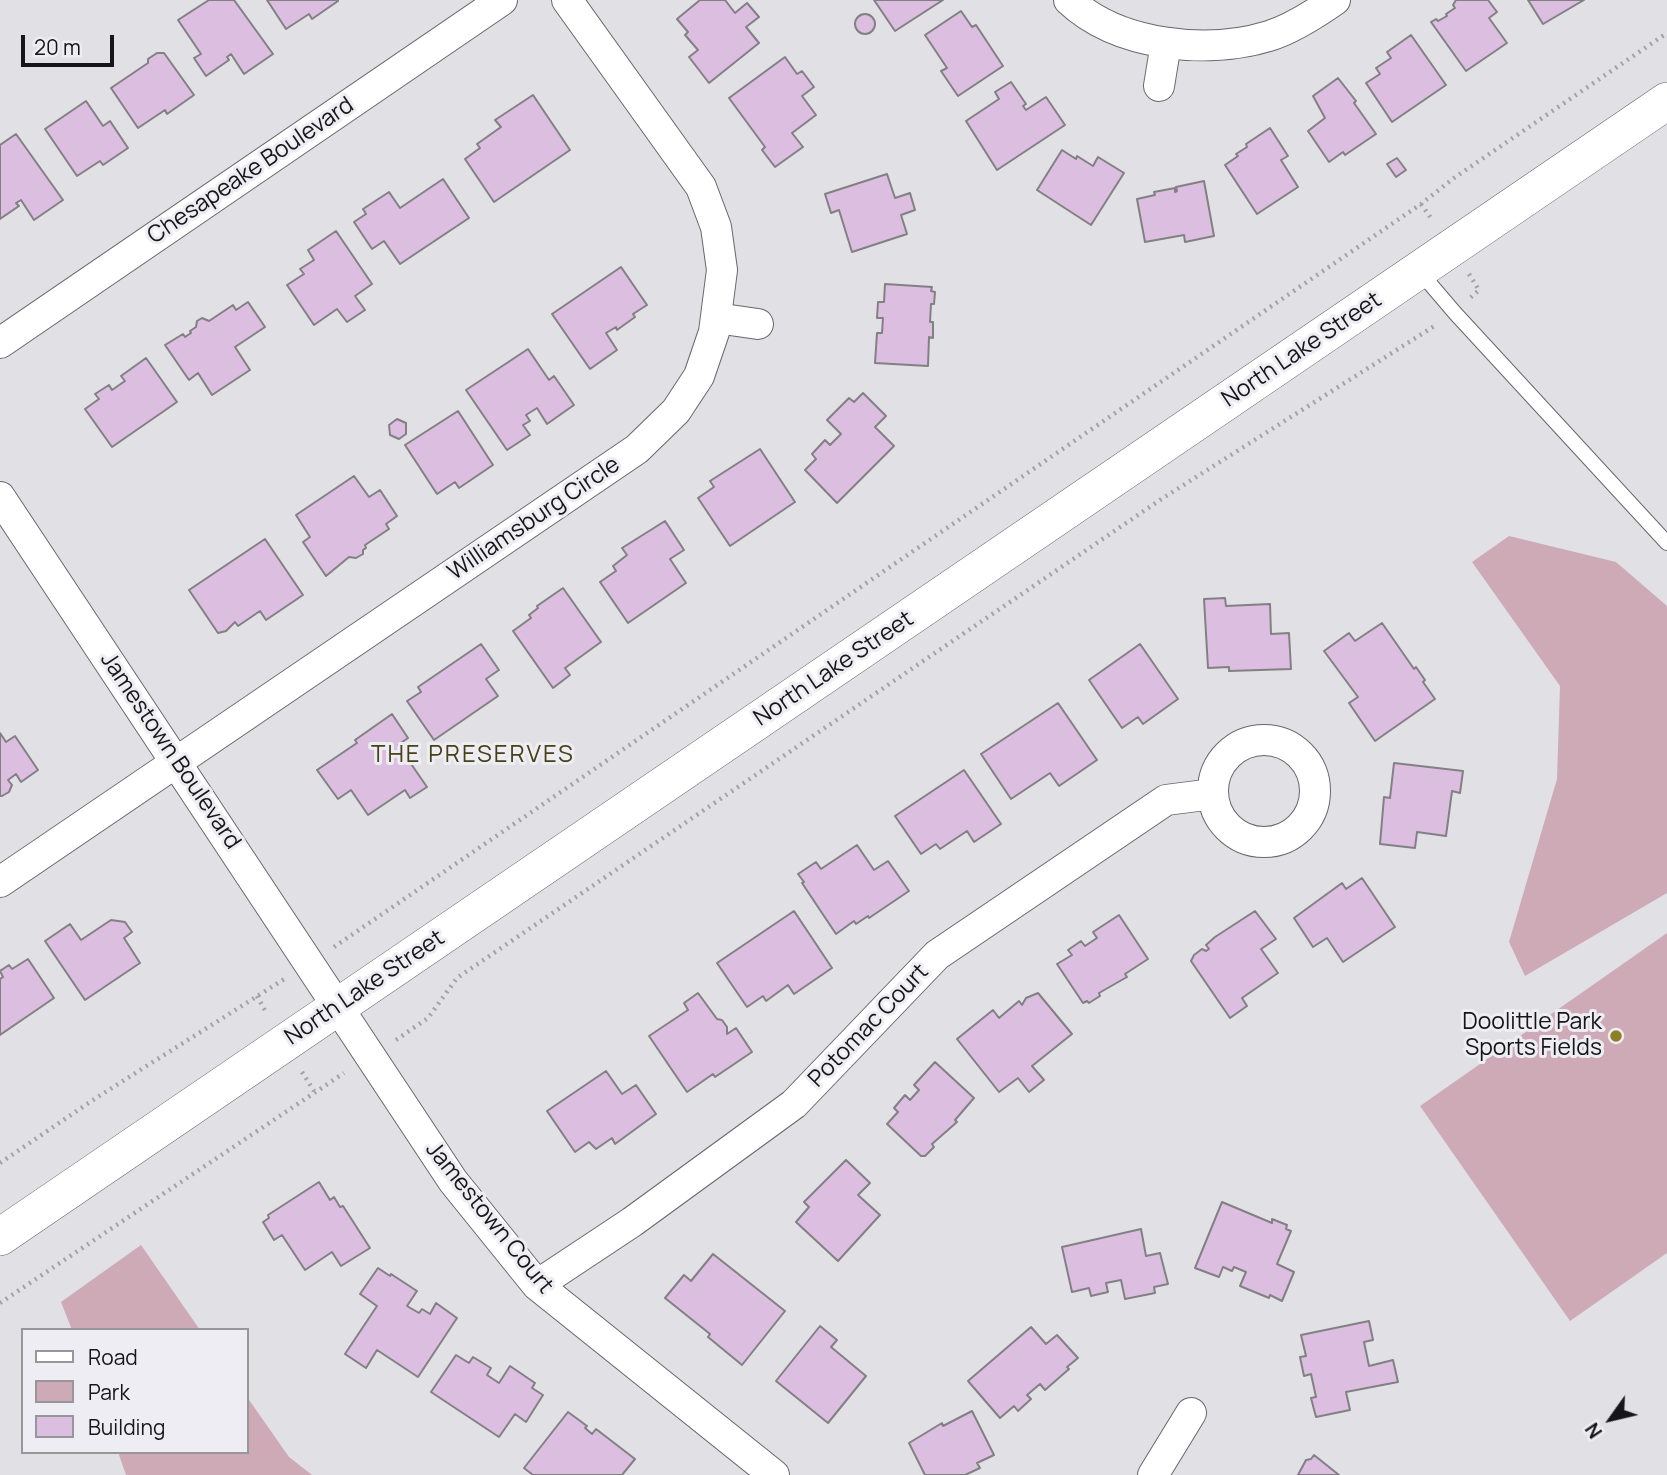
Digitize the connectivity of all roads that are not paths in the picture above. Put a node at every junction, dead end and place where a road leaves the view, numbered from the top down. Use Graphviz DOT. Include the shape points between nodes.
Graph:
graph roads {
  1 [pos="502,0"];
  2 [pos="568,0"];
  3 [pos="1069,0"];
  4 [pos="1335,0"];
  5 [pos="1166,43"];
  6 [pos="1159,86"];
  7 [pos="1667,102"];
  8 [pos="1419,271"];
  9 [pos="716,318"];
  10 [pos="758,324"];
  11 [pos="0,343"];
  12 [pos="0,497"];
  13 [pos="1667,544"];
  14 [pos="177,762"];
  15 [pos="1213,794"];
  16 [pos="0,882"];
  17 [pos="338,1006"];
  18 [pos="0,1237"];
  19 [pos="537,1285"];
  20 [pos="1191,1413"];
  21 [pos="774,1475"];
  22 [pos="1153,1475"];
  1 -- 11 [label="street, Chesapeake Boulevard"];
  2 -- 9 [label="street, Williamsburg Circle" via="701,187 716,227 722,270"];
  3 -- 5 [label="street" via="1121,32"];
  4 -- 5 [label="street" via="1271,35 1230,45"];
  5 -- 6 [label="street"];
  7 -- 8 [label="street, North Lake Street"];
  8 -- 13 [label="lane"];
  8 -- 17 [label="street, North Lake Street"];
  9 -- 10 [label="street"];
  9 -- 14 [label="street, Williamsburg Circle" via="699,376 676,411 637,449"];
  12 -- 14 [label="street, Jamestown Boulevard"];
  14 -- 16 [label="street, Williamsburg Circle"];
  14 -- 17 [label="street, Jamestown Boulevard"];
  15 -- 19 [label="street, Potomac Court" via="1166,800 936,955 794,1104"];
  17 -- 18 [label="street, North Lake Street"];
  17 -- 19 [label="street, Jamestown Court" via="453,1181"];
  19 -- 21 [label="street, Jamestown Court"];
  20 -- 22 [label="street"];
}
